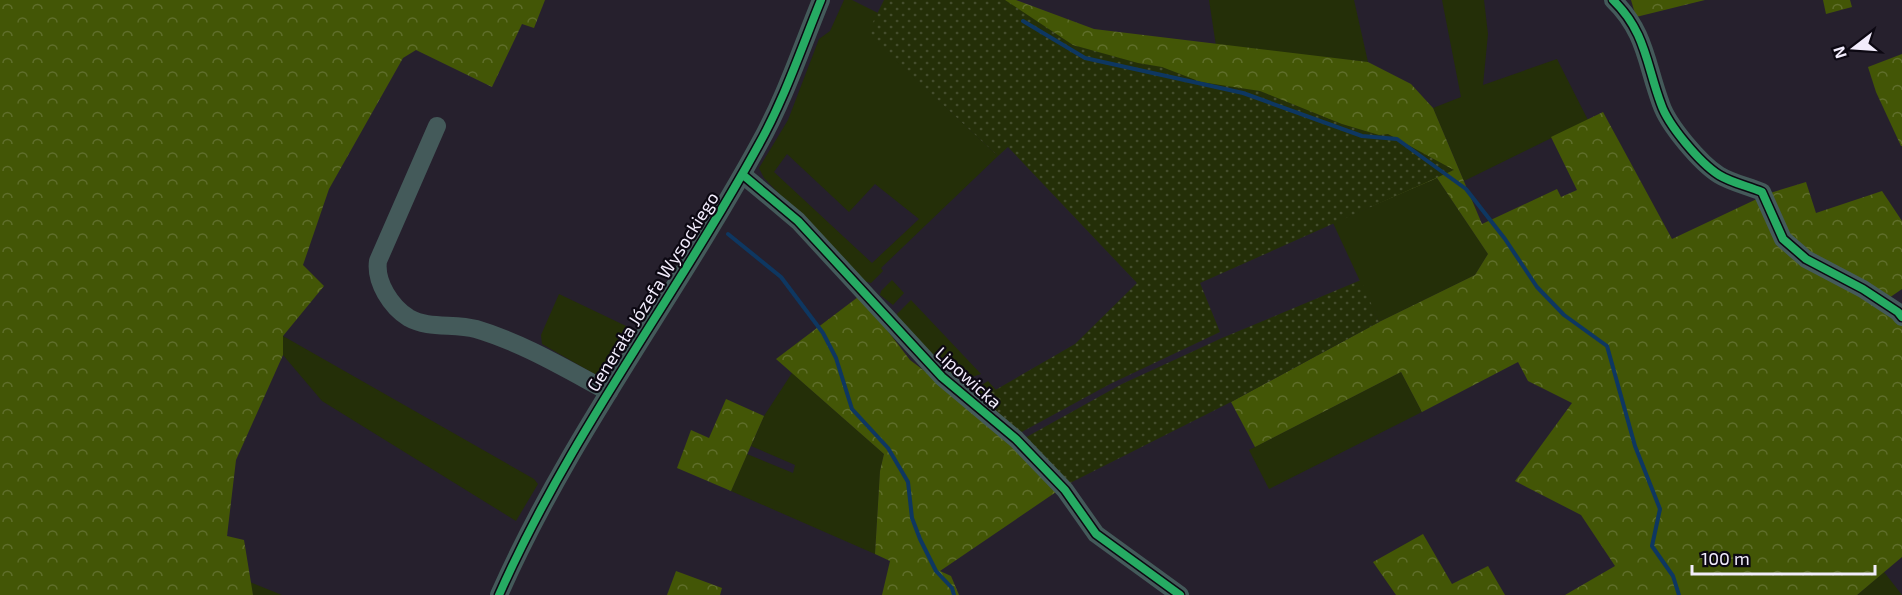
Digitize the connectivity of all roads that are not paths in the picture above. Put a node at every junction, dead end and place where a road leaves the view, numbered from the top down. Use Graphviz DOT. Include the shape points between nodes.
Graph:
graph roads {
  1 [pos="821,0"];
  2 [pos="1613,0"];
  3 [pos="437,126"];
  4 [pos="743,175"];
  5 [pos="1902,317"];
  6 [pos="609,392"];
  7 [pos="499,595"];
  8 [pos="1180,595"];
  1 -- 4 [label="street, Generała Józefa Wysockiego" via="777,108"];
  2 -- 5 [label="street" via="1632,22 1647,52 1665,115 1709,168 1732,182 1762,192 1783,239 1806,259 1863,289"];
  3 -- 6 [label="street" via="378,261 376,270 386,293 411,319 477,329 524,347"];
  4 -- 6 [label="street, Generała Józefa Wysockiego"];
  4 -- 8 [label="street, Lipowicka" via="798,221 942,377 1016,439 1065,490 1096,534"];
  6 -- 7 [label="street, Generała Józefa Wysockiego" via="538,515"];
}
